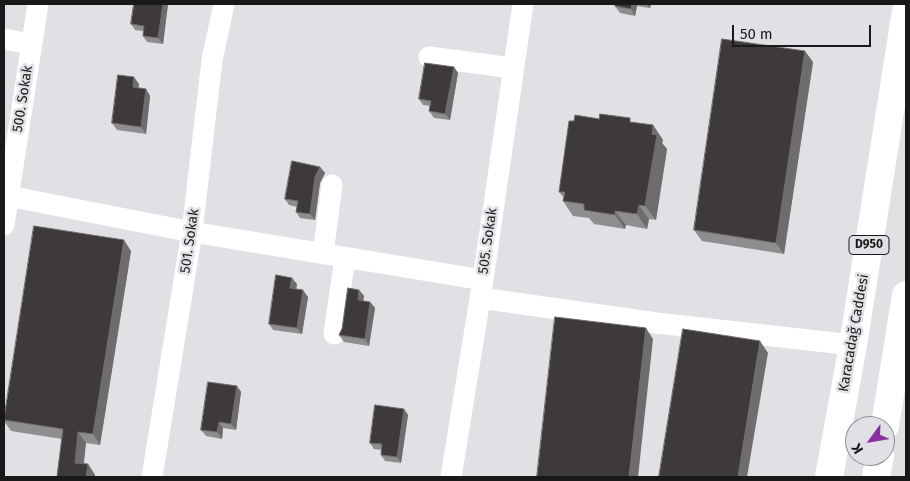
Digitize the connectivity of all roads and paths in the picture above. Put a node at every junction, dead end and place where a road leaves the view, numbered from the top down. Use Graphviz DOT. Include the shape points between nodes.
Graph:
graph roads {
  1 [pos="38,4"];
  2 [pos="224,4"];
  3 [pos="523,4"];
  4 [pos="906,12"];
  5 [pos="4,39"];
  6 [pos="31,44"];
  7 [pos="428,57"];
  8 [pos="513,68"];
  9 [pos="332,185"];
  10 [pos="8,196"];
  11 [pos="4,224"];
  12 [pos="192,232"];
  13 [pos="323,254"];
  14 [pos="345,258"];
  15 [pos="481,289"];
  16 [pos="906,295"];
  17 [pos="334,334"];
  18 [pos="853,346"];
  19 [pos="887,416"];
  20 [pos="152,477"];
  21 [pos="451,477"];
  22 [pos="829,477"];
  1 -- 6 [label="street, 500. Sokak"];
  2 -- 12 [label="street, 501. Sokak" via="212,60"];
  3 -- 8 [label="street, 505. Sokak"];
  4 -- 18 [label="highway, Karacadağ Caddesi / D950"];
  5 -- 6 [label="street"];
  6 -- 10 [label="street, 500. Sokak"];
  7 -- 8 [label="street"];
  8 -- 15 [label="street, 505. Sokak"];
  9 -- 13 [label="street"];
  10 -- 11 [label="street, 500. Sokak"];
  10 -- 12 [label="street"];
  12 -- 13 [label="street"];
  12 -- 20 [label="street, 501. Sokak"];
  13 -- 14 [label="street"];
  14 -- 15 [label="street"];
  14 -- 17 [label="street"];
  15 -- 18 [label="street" via="657,323"];
  15 -- 21 [label="street, 505. Sokak"];
  16 -- 19 [label="highway"];
  18 -- 22 [label="highway, Karacadağ Caddesi / D950"];
}
